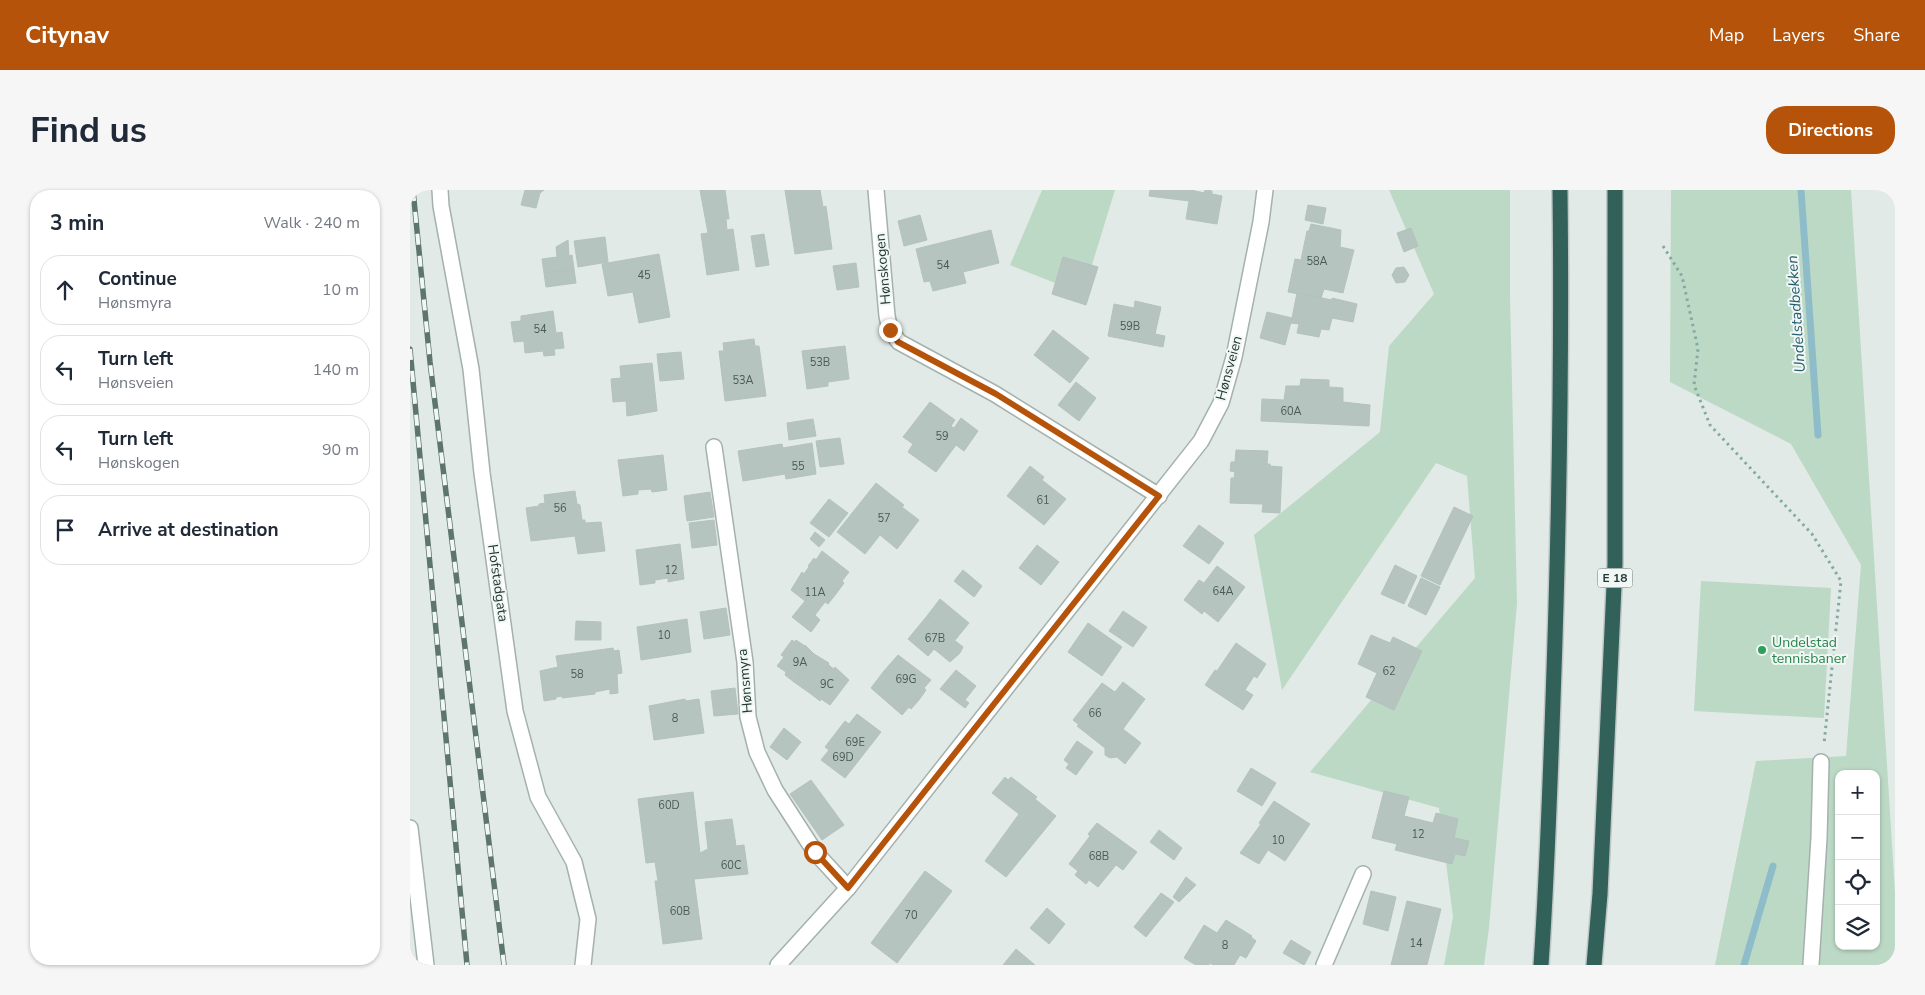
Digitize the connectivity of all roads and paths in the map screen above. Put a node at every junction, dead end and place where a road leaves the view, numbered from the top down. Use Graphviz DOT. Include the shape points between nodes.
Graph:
graph roads {
  1 [pos="440,190"];
  2 [pos="876,190"];
  3 [pos="1266,190"];
  4 [pos="1560,190"];
  5 [pos="1615,190"];
  6 [pos="1663,246"];
  7 [pos="714,447"];
  8 [pos="1159,496"];
  9 [pos="1821,762"];
  10 [pos="410,828"];
  11 [pos="1363,874"];
  12 [pos="848,888"];
  13 [pos="426,965"];
  14 [pos="583,965"];
  15 [pos="778,965"];
  16 [pos="1324,965"];
  17 [pos="1541,965"];
  18 [pos="1594,965"];
  19 [pos="1810,965"];
  1 -- 14 [label="street, Hofstadgata" via="471,369 515,712 538,797 574,862 588,919"];
  2 -- 8 [label="street, Hønskogen" via="887,316 890,330 898,342 996,394"];
  3 -- 8 [label="street, Hønsveien" via="1234,357 1221,403 1201,441"];
  4 -- 17 [label="highway" via="1562,288 1558,568"];
  5 -- 18 [label="highway, E 18" via="1615,564"];
  6 -- 9 [label="path" via="1682,276 1698,349 1694,385 1710,425 1812,534 1841,581"];
  7 -- 12 [label="street, Hønsmyra" via="745,662 748,717 757,752 775,790 815,852"];
  8 -- 12 [label="street, Hønsveien"];
  9 -- 19 [label="street"];
  10 -- 13 [label="street"];
  11 -- 16 [label="street"];
  12 -- 15 [label="street, Hønsveien"];
}
